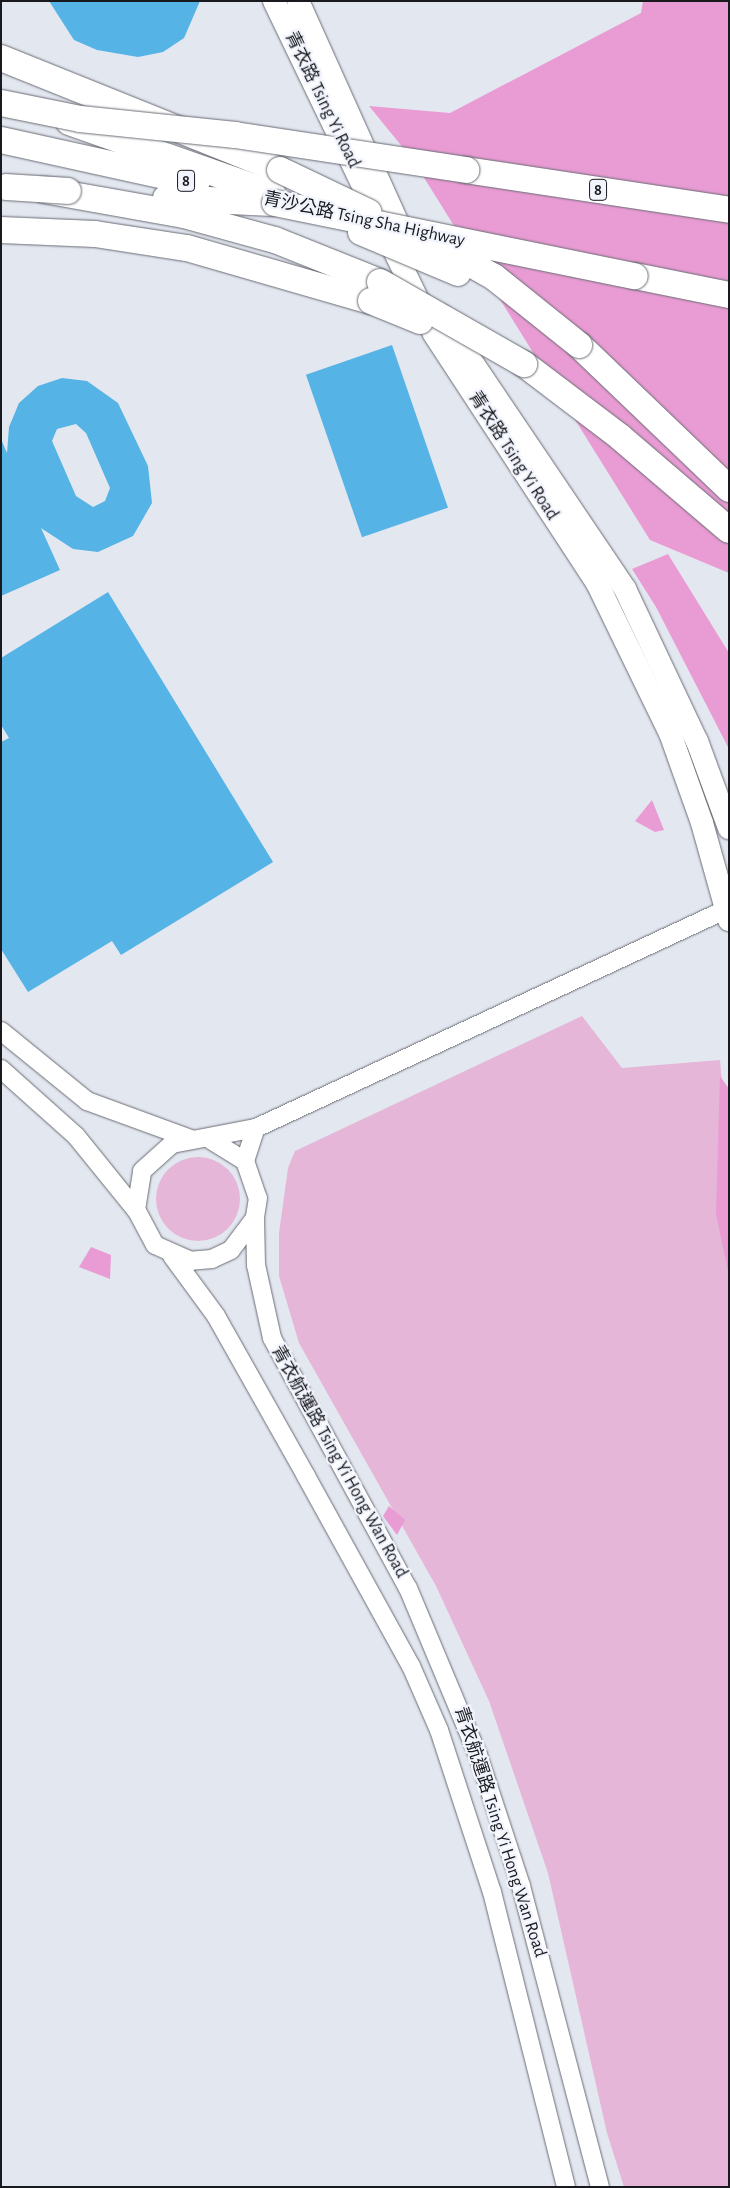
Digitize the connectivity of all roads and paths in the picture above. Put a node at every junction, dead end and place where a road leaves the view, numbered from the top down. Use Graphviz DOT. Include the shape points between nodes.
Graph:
graph roads {
  1 [pos="274,1"];
  2 [pos="298,1"];
  3 [pos="1,50"];
  4 [pos="1,58"];
  5 [pos="1,95"];
  6 [pos="1,103"];
  7 [pos="235,135"];
  8 [pos="1,140"];
  9 [pos="1,185"];
  10 [pos="275,203"];
  11 [pos="729,210"];
  12 [pos="1,230"];
  13 [pos="729,295"];
  14 [pos="579,345"];
  15 [pos="524,364"];
  16 [pos="729,489"];
  17 [pos="729,530"];
  18 [pos="729,828"];
  19 [pos="728,912"];
  20 [pos="1,1031"];
  21 [pos="1,1069"];
  22 [pos="256,1128"];
  23 [pos="191,1139"];
  24 [pos="211,1140"];
  25 [pos="246,1161"];
  26 [pos="136,1210"];
  27 [pos="255,1218"];
  28 [pos="172,1256"];
  29 [pos="566,2187"];
  30 [pos="600,2187"];
  1 -- 19 [label="main road, 青衣路 Tsing Yi Road" via="434,334 598,585 670,733 702,823"];
  2 -- 18 [label="main road, 青衣路 Tsing Yi Road" via="437,310 625,589 697,741"];
  3 -- 7 [label="highway, bridge" via="82,89"];
  4 -- 14 [label="highway, bridge" via="280,170 472,262"];
  5 -- 14 [label="highway, bridge" via="273,194 461,274"];
  6 -- 7 [label="highway, 8, bridge" via="80,119"];
  7 -- 11 [label="highway, 8, bridge"];
  8 -- 10 [label="highway, 青沙公路 Tsing Sha Highway / 8"];
  9 -- 10 [label="highway, bridge"];
  9 -- 15 [label="highway, bridge" via="184,215 304,250 380,282"];
  10 -- 13 [label="highway, 青沙公路 Tsing Sha Highway / 8, bridge"];
  12 -- 15 [label="highway, bridge" via="137,240 240,261 371,301"];
  14 -- 16 [label="highway"];
  15 -- 17 [label="highway" via="620,437"];
  19 -- 22 [label="street"];
  20 -- 23 [label="street" via="87,1101"];
  21 -- 26 [label="street" via="76,1136"];
  22 -- 24 [label="street"];
  22 -- 25 [label="street"];
  23 -- 24 [label="street"];
  23 -- 26 [label="street" via="155,1155 140,1178"];
  24 -- 25 [label="street"];
  25 -- 27 [label="street" via="258,1198"];
  26 -- 28 [label="street" via="143,1229"];
  27 -- 28 [label="street" via="231,1250 212,1259 191,1261"];
  27 -- 30 [label="street, 青衣航運路 Tsing Yi Hong Wan Road" via="257,1274 272,1338 408,1588 472,1736 521,1886"];
  28 -- 29 [label="street, 青衣航運路 Tsing Yi Hong Wan Road" via="216,1316 411,1666 439,1730 490,1883"];
}
